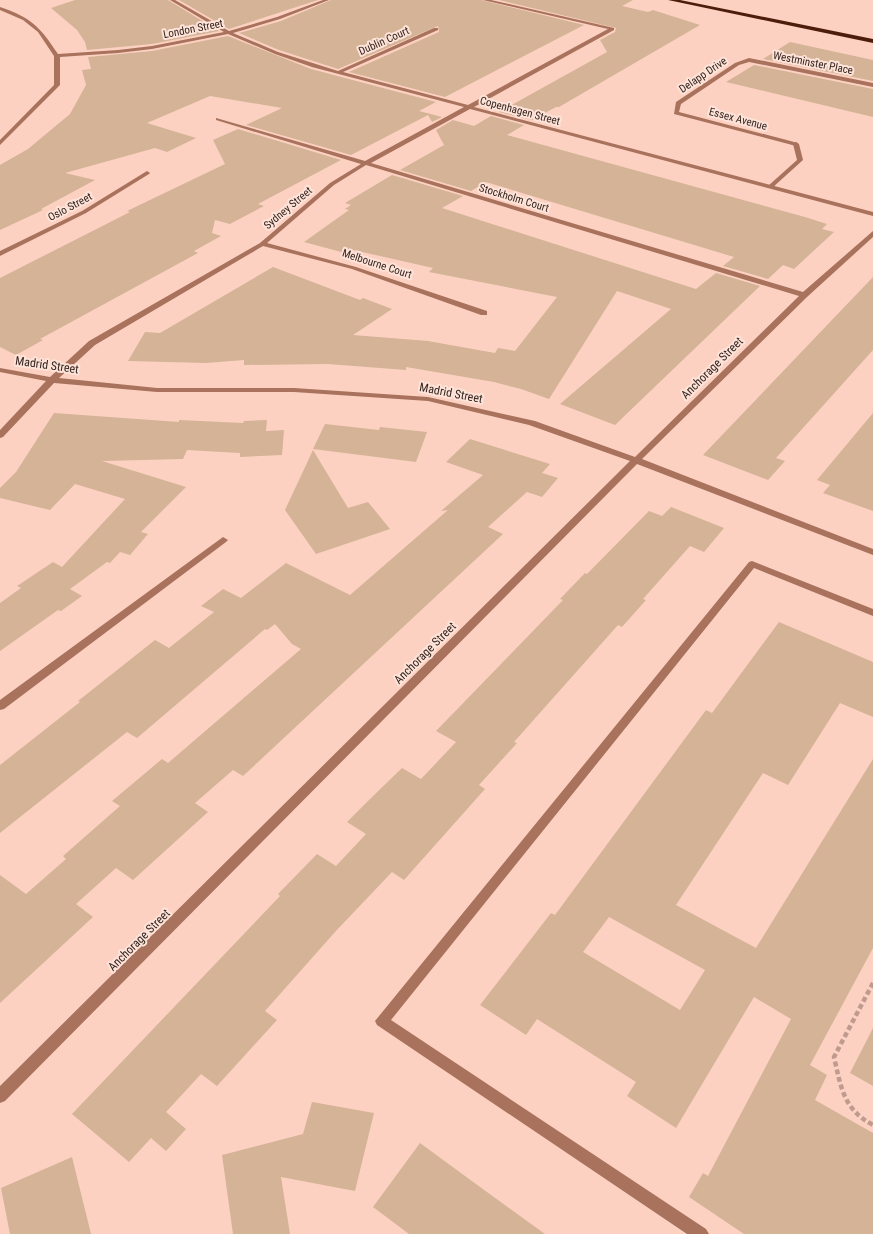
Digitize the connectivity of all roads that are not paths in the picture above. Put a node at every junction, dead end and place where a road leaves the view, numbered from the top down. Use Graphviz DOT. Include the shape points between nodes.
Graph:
graph roads {
  1 [pos="172,0"];
  2 [pos="327,0"];
  3 [pos="485,0"];
  4 [pos="671,0"];
  5 [pos="0,8"];
  6 [pos="436,29"];
  7 [pos="226,33"];
  8 [pos="873,41"];
  9 [pos="57,56"];
  10 [pos="749,60"];
  11 [pos="339,72"];
  12 [pos="873,85"];
  13 [pos="468,108"];
  14 [pos="676,113"];
  15 [pos="218,119"];
  16 [pos="0,143"];
  17 [pos="366,163"];
  18 [pos="147,174"];
  19 [pos="770,187"];
  20 [pos="873,214"];
  21 [pos="873,233"];
  22 [pos="262,244"];
  23 [pos="0,254"];
  24 [pos="804,295"];
  25 [pos="484,312"];
  26 [pos="0,370"];
  27 [pos="52,380"];
  28 [pos="0,435"];
  29 [pos="636,460"];
  30 [pos="223,540"];
  31 [pos="873,552"];
  32 [pos="873,613"];
  33 [pos="0,706"];
  34 [pos="0,1096"];
  35 [pos="701,1234"];
  1 -- 7 [label="street, Copenhagen Street"];
  2 -- 7 [label="street, London Street"];
  3 -- 13 [label="street, Sydney Street" via="612,28"];
  4 -- 8 [label="highway"];
  5 -- 9 [label="street" via="25,19 40,31"];
  6 -- 11 [label="street, Dublin Court"];
  7 -- 9 [label="street, London Street" via="126,51"];
  7 -- 11 [label="street, Copenhagen Street" via="271,53"];
  9 -- 16 [label="street" via="57,85"];
  10 -- 12 [label="street, Westminster Place"];
  10 -- 14 [label="street, Delapp Drive" via="737,64 678,104"];
  11 -- 13 [label="street, Copenhagen Street"];
  13 -- 17 [label="street, Sydney Street"];
  13 -- 19 [label="street, Copenhagen Street"];
  14 -- 19 [label="street, Essex Avenue" via="796,144 800,160"];
  15 -- 17 [label="street, Stockholm Court"];
  17 -- 22 [label="street, Sydney Street" via="332,184"];
  17 -- 24 [label="street, Stockholm Court"];
  18 -- 23 [label="street, Oslo Street" via="84,212"];
  19 -- 20 [label="street, Copenhagen Street"];
  21 -- 24 [label="street, Anchorage Street"];
  22 -- 25 [label="street, Melbourne Court" via="354,268"];
  22 -- 27 [label="street, Sydney Street" via="92,343"];
  24 -- 29 [label="street, Anchorage Street"];
  26 -- 27 [label="street, Madrid Street"];
  27 -- 28 [label="street, Sydney Street"];
  27 -- 29 [label="street, Madrid Street" via="157,390 294,390 428,399 532,423"];
  29 -- 31 [label="street, Madrid Street"];
  29 -- 34 [label="street, Anchorage Street"];
  30 -- 33 [label="street"];
  32 -- 35 [label="street" via="752,564 382,1021"];
}
